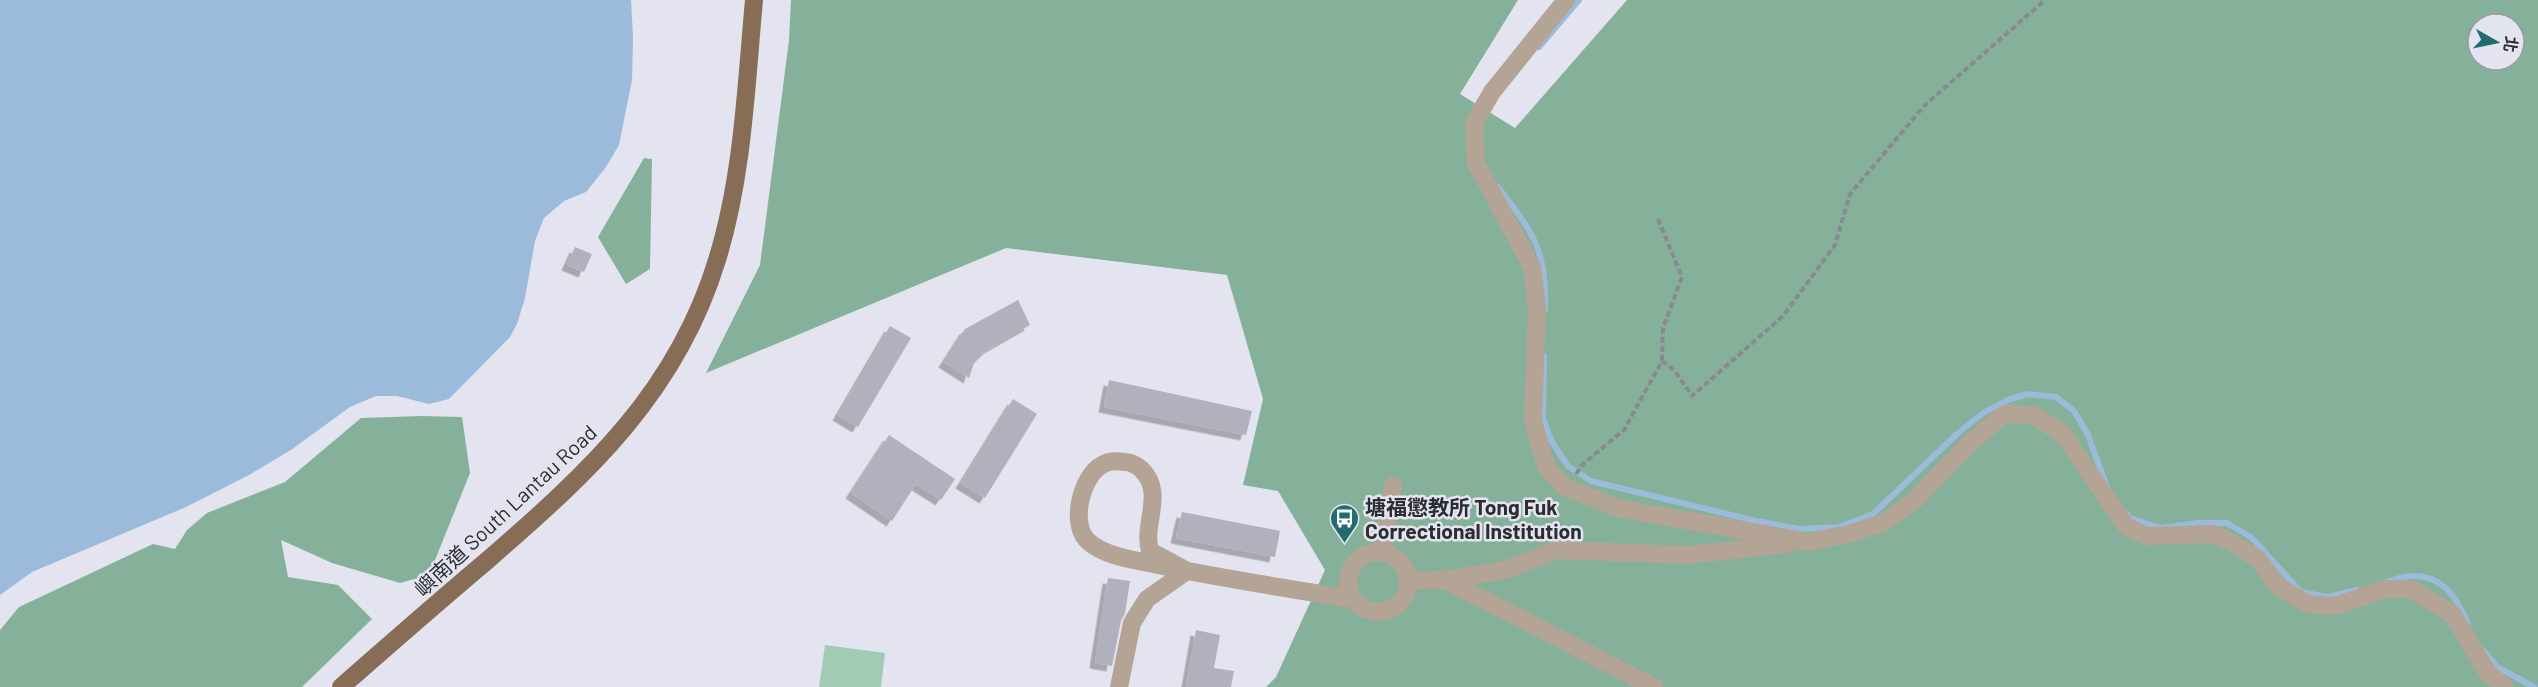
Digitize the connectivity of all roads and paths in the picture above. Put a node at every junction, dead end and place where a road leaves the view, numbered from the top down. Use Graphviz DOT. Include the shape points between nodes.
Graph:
graph roads {
  1 [pos="754,0"];
  2 [pos="1566,0"];
  3 [pos="2045,0"];
  4 [pos="1658,219"];
  5 [pos="1662,361"];
  6 [pos="1583,464"];
  7 [pos="1393,486"];
  8 [pos="1809,542"];
  9 [pos="1382,552"];
  10 [pos="1187,571"];
  11 [pos="1408,580"];
  12 [pos="1445,580"];
  13 [pos="1350,594"];
  14 [pos="341,687"];
  15 [pos="1119,687"];
  16 [pos="1654,687"];
  17 [pos="2505,687"];
  1 -- 14 [label="main road, 嶼南道 South Lantau Road" via="737,171 724,237 698,309 666,371 636,415 583,475"];
  2 -- 8 [label="street" via="1492,92 1474,123 1476,163 1532,267 1537,306 1533,421 1546,467 1565,487 1617,508"];
  3 -- 5 [label="path" via="1924,106 1850,194 1835,245 1783,316 1692,396 1675,371"];
  4 -- 5 [label="path" via="1682,277 1662,328"];
  5 -- 6 [label="path" via="1624,430"];
  7 -- 9 [label="street"];
  8 -- 12 [label="street" via="1689,555 1556,550 1505,570"];
  8 -- 17 [label="street" via="1883,523 1914,501 1970,443 2005,414 2033,415 2062,433 2127,527 2147,536 2215,534 2258,560 2278,586 2308,604 2335,606 2385,589 2411,589 2453,615 2488,673"];
  9 -- 11 [label="street" via="1400,561"];
  9 -- 13 [label="street" via="1357,560 1348,576"];
  10 -- 10 [label="street" via="1124,557 1087,541 1079,524 1079,504 1089,481 1102,465 1128,462 1146,474 1154,494 1147,541 1150,551"];
  10 -- 13 [label="street" via="1343,598"];
  10 -- 15 [label="street" via="1147,599 1132,623"];
  11 -- 12 [label="street"];
  11 -- 13 [label="street" via="1407,590 1397,605 1380,612 1362,608"];
  12 -- 16 [label="street"];
}
